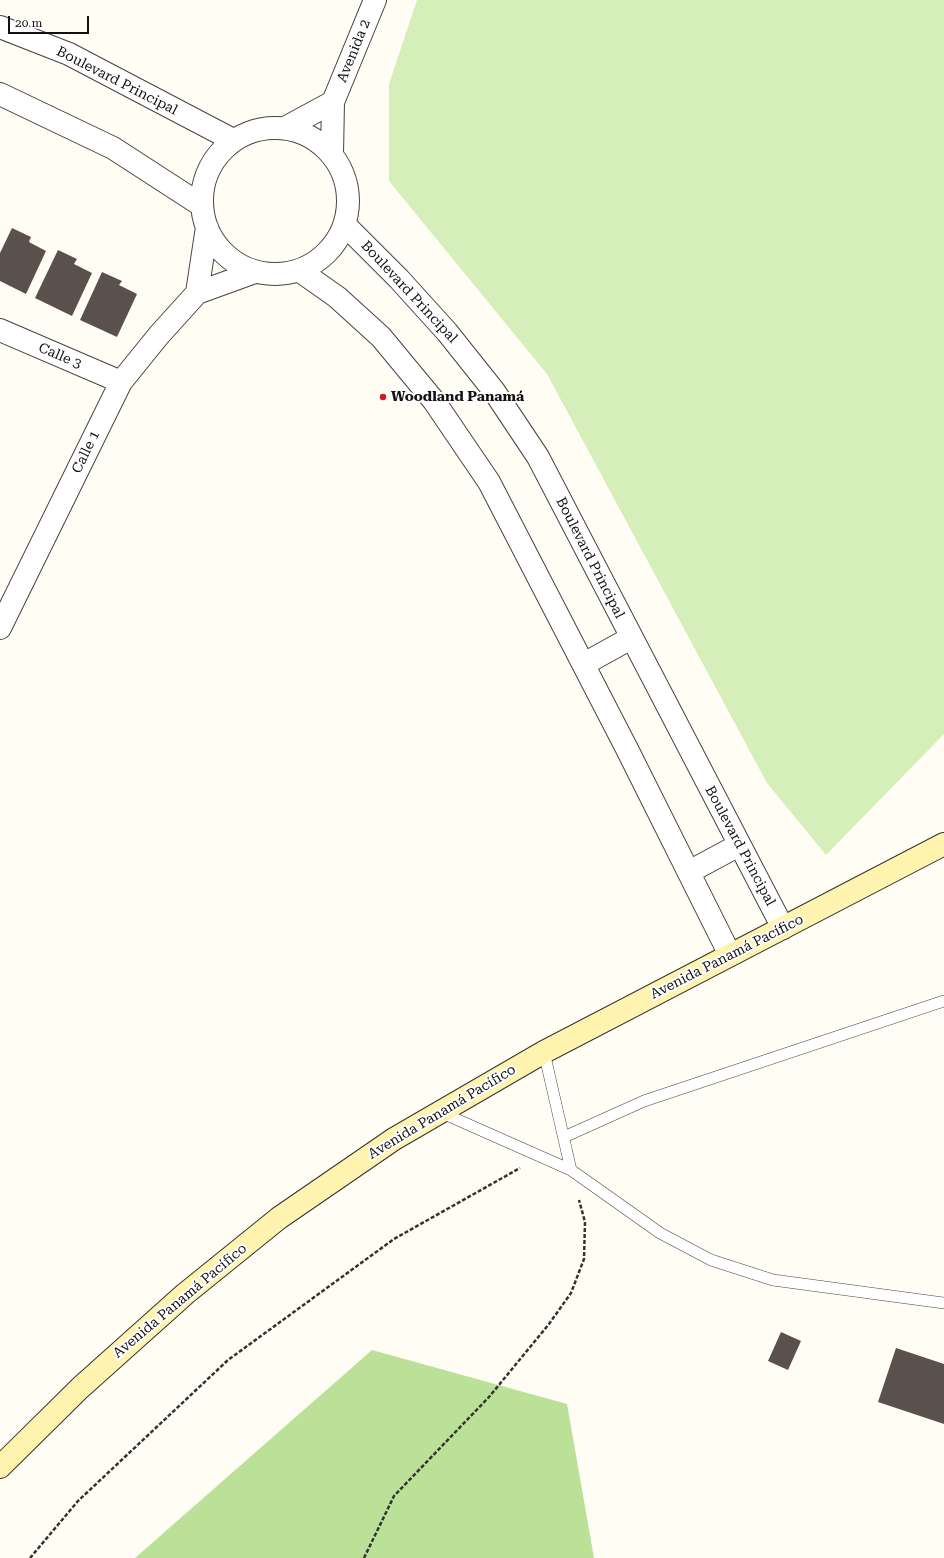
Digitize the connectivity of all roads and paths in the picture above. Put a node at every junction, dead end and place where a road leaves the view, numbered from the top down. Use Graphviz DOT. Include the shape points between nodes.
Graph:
graph roads {
  1 [pos="375,0"];
  2 [pos="0,26"];
  3 [pos="0,94"];
  4 [pos="334,102"];
  5 [pos="284,128"];
  6 [pos="232,140"];
  7 [pos="332,154"];
  8 [pos="202,205"];
  9 [pos="345,225"];
  10 [pos="207,227"];
  11 [pos="300,271"];
  12 [pos="255,272"];
  13 [pos="197,293"];
  14 [pos="0,330"];
  15 [pos="121,382"];
  16 [pos="8,592"];
  17 [pos="0,628"];
  18 [pos="631,638"];
  19 [pos="584,664"];
  20 [pos="739,844"];
  21 [pos="944,844"];
  22 [pos="689,872"];
  23 [pos="783,928"];
  24 [pos="730,955"];
  25 [pos="944,1001"];
  26 [pos="544,1052"];
  27 [pos="440,1112"];
  28 [pos="564,1137"];
  29 [pos="541,1156"];
  30 [pos="571,1170"];
  31 [pos="944,1304"];
  32 [pos="0,1467"];
  33 [pos="30,1558"];
  34 [pos="364,1558"];
  1 -- 4 [label="street, Avenida 2"];
  2 -- 6 [label="street, Boulevard Principal" via="69,54"];
  3 -- 8 [label="street" via="113,148"];
  4 -- 5 [label="street"];
  4 -- 7 [label="street, Avenida 2"];
  5 -- 6 [label="street" via="257,129"];
  5 -- 7 [label="street" via="310,137"];
  6 -- 8 [label="street" via="215,158 209,169 204,180"];
  7 -- 9 [label="street" via="344,174 349,198"];
  8 -- 10 [label="street"];
  9 -- 11 [label="street" via="336,242 320,259"];
  9 -- 18 [label="street, Boulevard Principal" via="447,332 494,391 538,457"];
  10 -- 12 [label="street" via="218,247 235,262"];
  10 -- 13 [label="street"];
  11 -- 12 [label="street" via="278,274"];
  11 -- 19 [label="street" via="337,297 381,337 434,401 489,482"];
  12 -- 13 [label="street, Calle 1"];
  13 -- 15 [label="street, Calle 1" via="158,335"];
  14 -- 15 [label="street, Calle 3"];
  15 -- 16 [label="street, Calle 1"];
  16 -- 17 [label="street, Calle 1"];
  18 -- 19 [label="street"];
  18 -- 20 [label="street, Boulevard Principal"];
  19 -- 22 [label="street"];
  20 -- 22 [label="street"];
  20 -- 23 [label="street, Boulevard Principal"];
  21 -- 23 [label="main road, Avenida Panamá Pacífico"];
  22 -- 24 [label="street"];
  23 -- 24 [label="main road, Avenida Panamá Pacífico"];
  24 -- 26 [label="main road, Avenida Panamá Pacífico"];
  25 -- 28 [label="lane" via="644,1101"];
  26 -- 27 [label="main road, Avenida Panamá Pacífico"];
  26 -- 28 [label="lane"];
  27 -- 29 [label="lane"];
  27 -- 32 [label="main road, Avenida Panamá Pacífico" via="394,1139 261,1232 185,1294 80,1388"];
  28 -- 30 [label="lane"];
  29 -- 30 [label="lane"];
  29 -- 33 [label="path" via="394,1239 228,1360 78,1501"];
  30 -- 31 [label="lane" via="660,1233 711,1260 773,1280"];
  30 -- 34 [label="path" via="585,1222 584,1259 571,1293 489,1397 394,1496"];
}
